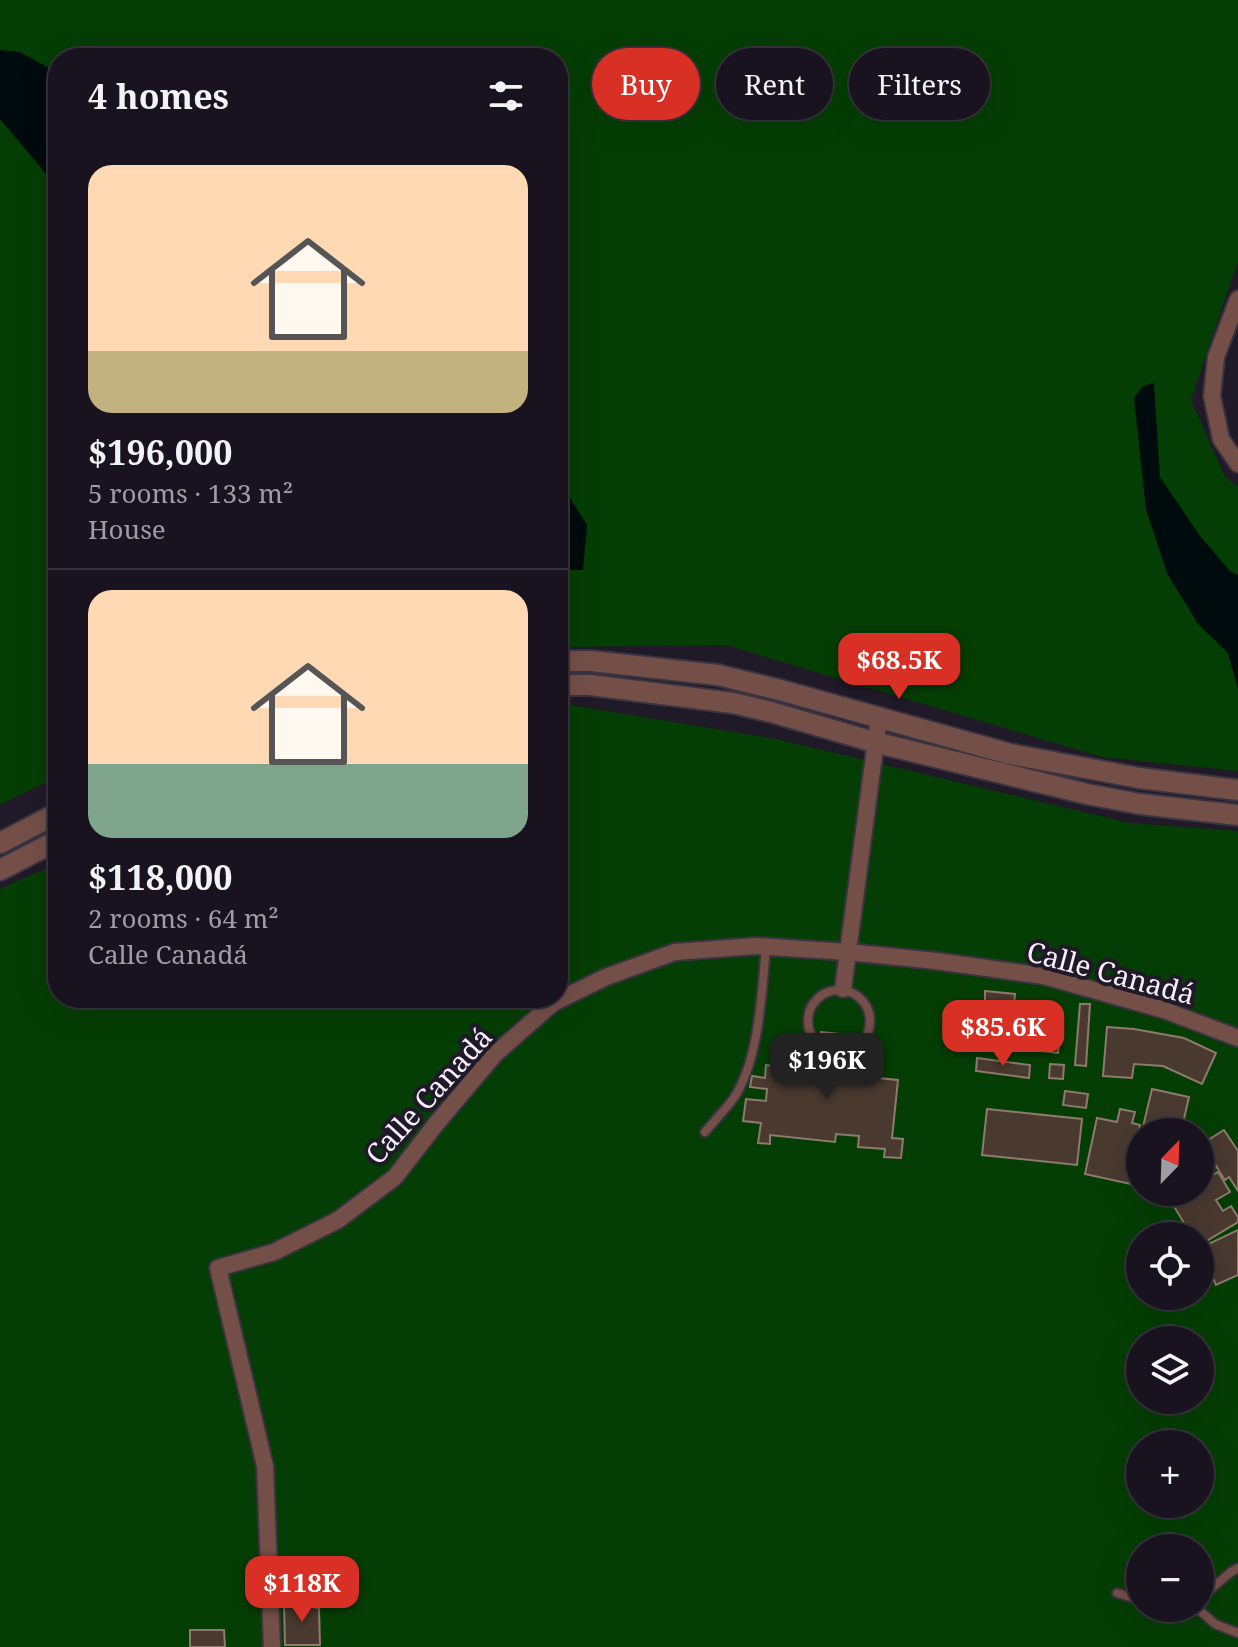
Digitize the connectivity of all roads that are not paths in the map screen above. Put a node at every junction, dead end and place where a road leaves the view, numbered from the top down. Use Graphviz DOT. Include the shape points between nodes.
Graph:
graph roads {
  1 [pos="1238,299"];
  2 [pos="1238,464"];
  3 [pos="568,661"];
  4 [pos="568,685"];
  5 [pos="879,718"];
  6 [pos="874,742"];
  7 [pos="1238,790"];
  8 [pos="1238,815"];
  9 [pos="48,818"];
  10 [pos="0,843"];
  11 [pos="48,845"];
  12 [pos="0,870"];
  13 [pos="766,947"];
  14 [pos="848,952"];
  15 [pos="843,989"];
  16 [pos="568,996"];
  17 [pos="547,1008"];
  18 [pos="1238,1038"];
  19 [pos="705,1132"];
  20 [pos="1238,1568"];
  21 [pos="1214,1586"];
  22 [pos="1117,1593"];
  23 [pos="1126,1596"];
  24 [pos="1213,1622"];
  25 [pos="1238,1633"];
  26 [pos="272,1647"];
  1 -- 2 [label="street" via="1216,357 1212,396 1221,439"];
  3 -- 5 [label="street" via="718,675"];
  4 -- 6 [label="street" via="733,703"];
  5 -- 6 [label="street"];
  5 -- 7 [label="street" via="1062,765"];
  6 -- 8 [label="street" via="1087,794"];
  6 -- 14 [label="street"];
  9 -- 10 [label="street"];
  11 -- 12 [label="street"];
  13 -- 14 [label="street, Calle Canadá"];
  13 -- 16 [label="street, Calle Canadá" via="675,952"];
  13 -- 19 [label="lane" via="749,1065 735,1097"];
  14 -- 15 [label="street"];
  14 -- 18 [label="street, Calle Canadá" via="1044,976 1164,1010"];
  15 -- 15 [label="lane" via="814,1001 807,1021 814,1041 832,1052 861,1044 870,1026 867,1006"];
  17 -- 26 [label="street, Calle Canadá" via="495,1054 395,1177 338,1220 274,1252 218,1268 265,1466"];
  20 -- 21 [label="lane"];
  22 -- 23 [label="lane"];
  24 -- 25 [label="lane"];
}
